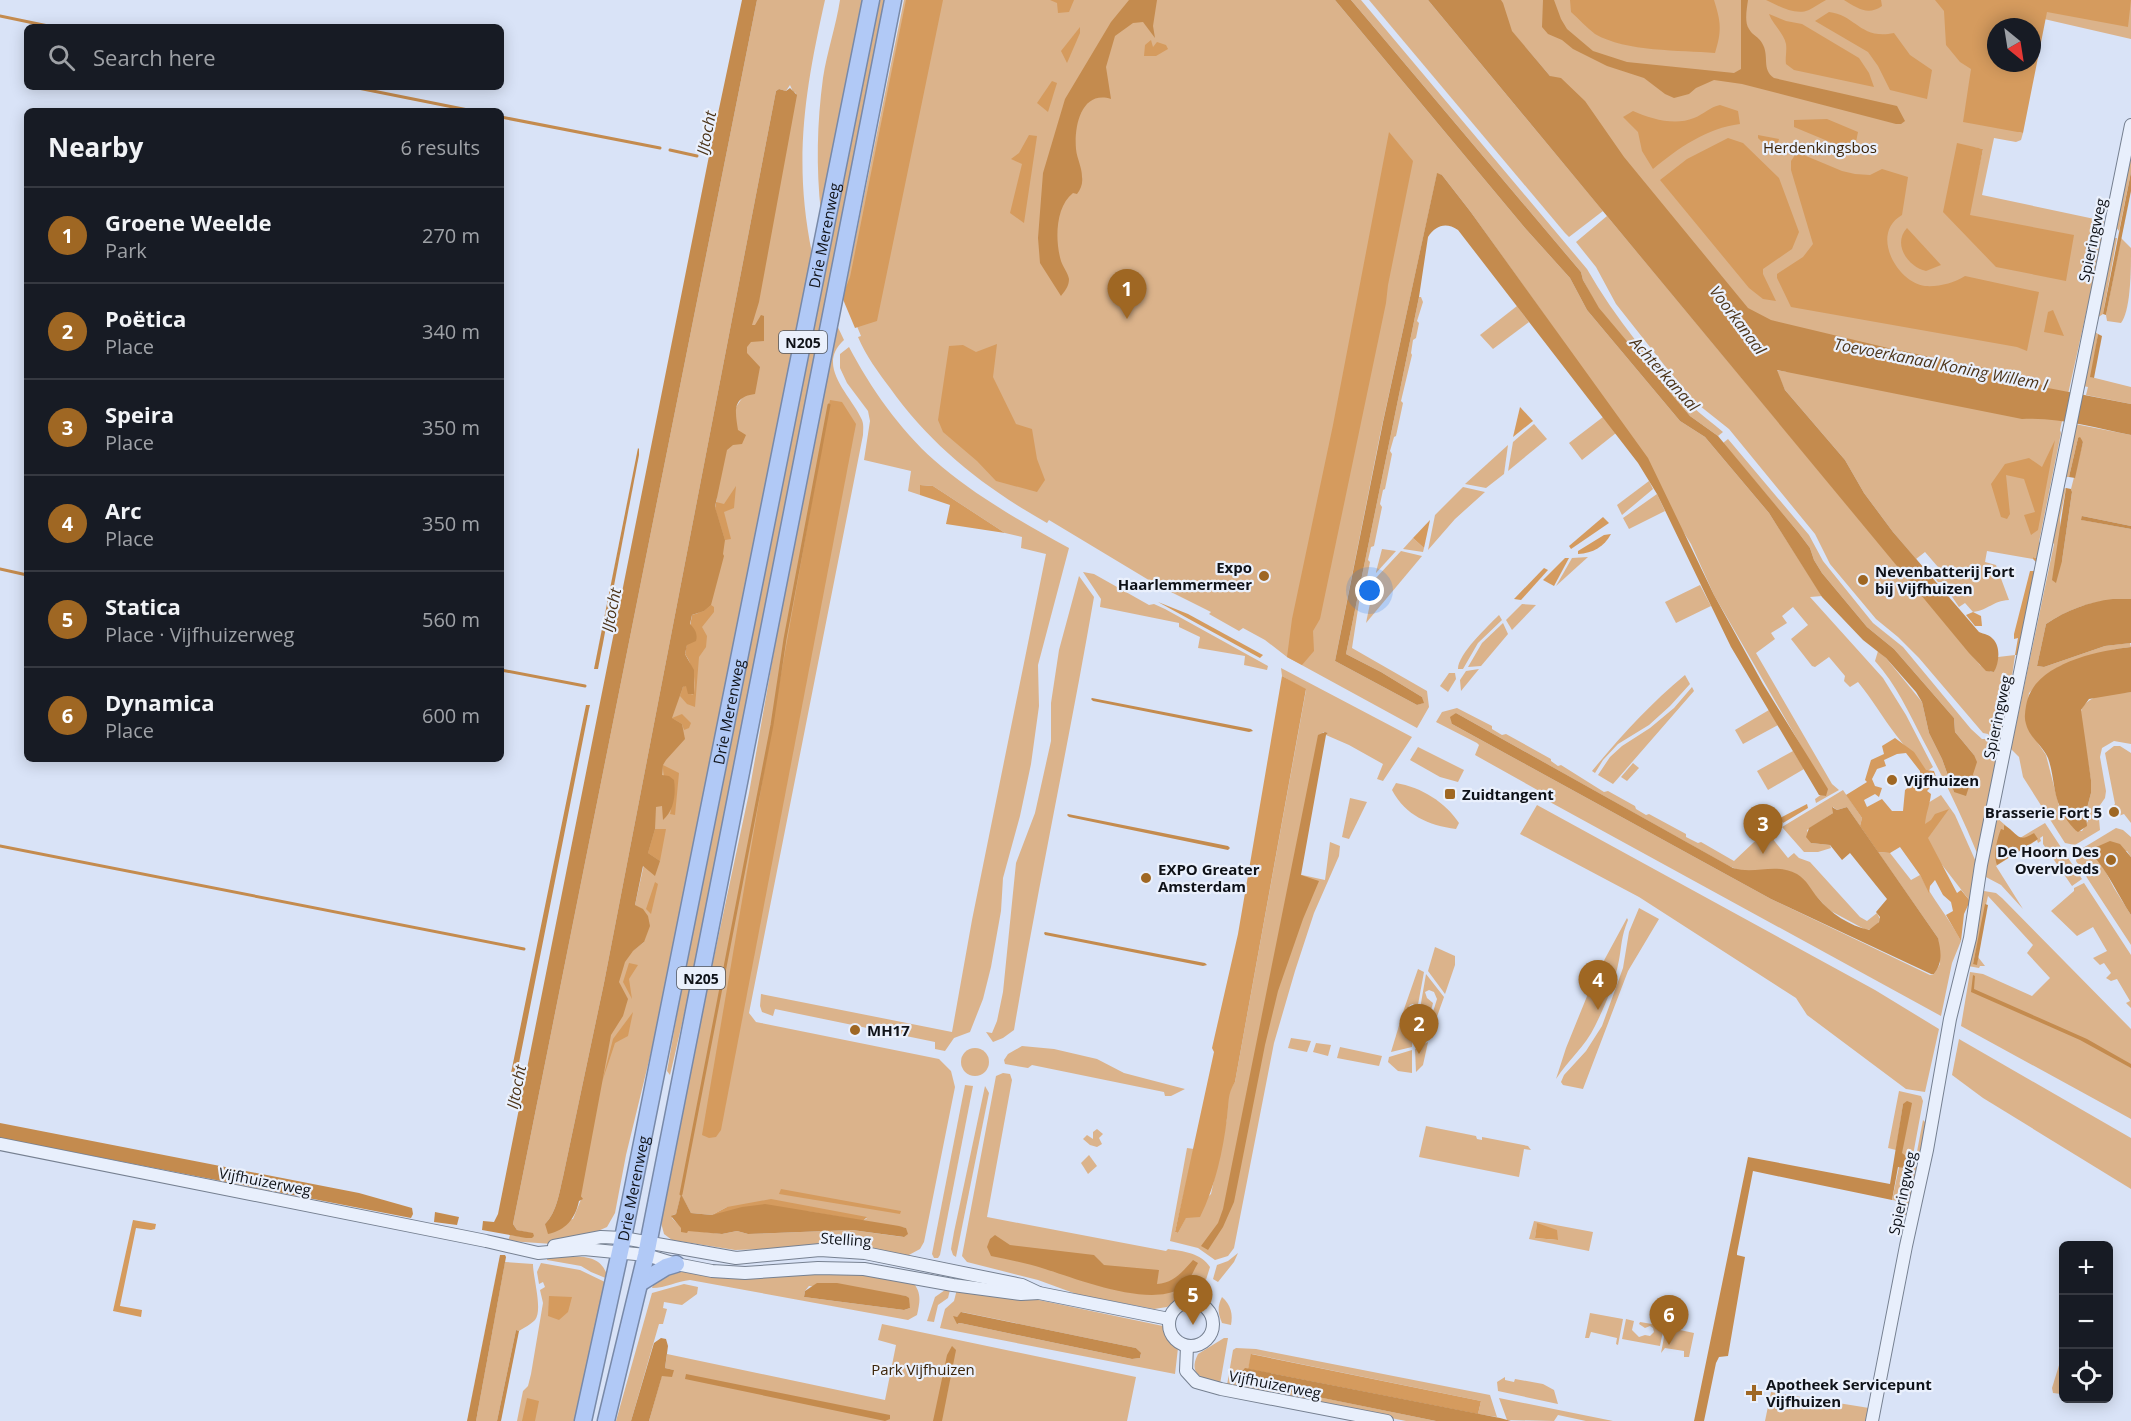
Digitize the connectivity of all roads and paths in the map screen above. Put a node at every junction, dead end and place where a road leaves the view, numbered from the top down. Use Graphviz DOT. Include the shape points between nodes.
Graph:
graph roads {
  1 [pos="871,0"];
  2 [pos="893,0"];
  3 [pos="2131,125"];
  4 [pos="0,1144"];
  5 [pos="621,1245"];
  6 [pos="647,1249"];
  7 [pos="676,1264"];
  8 [pos="640,1283"];
  9 [pos="1040,1293"];
  10 [pos="1169,1319"];
  11 [pos="1187,1346"];
  12 [pos="583,1421"];
  13 [pos="606,1421"];
  14 [pos="1387,1421"];
  15 [pos="1872,1421"];
  1 -- 5 [label="highway, Drie Merenweg / N205"];
  2 -- 6 [label="highway, Drie Merenweg / N205"];
  3 -- 15 [label="street, Spieringweg"];
  4 -- 5 [label="street, Vijfhuizerweg" via="538,1253"];
  5 -- 6 [label="street, Vijfhuizerweg"];
  5 -- 12 [label="highway, Drie Merenweg / N205"];
  6 -- 7 [label="street, Stelling"];
  6 -- 8 [label="highway, Drie Merenweg / N205"];
  6 -- 9 [label="street, Stelling" via="736,1258 820,1250 866,1253 1022,1284"];
  7 -- 8 [label="highway"];
  7 -- 9 [label="street, Stelling" via="745,1273 864,1269 953,1285"];
  8 -- 13 [label="highway, Drie Merenweg / N205"];
  9 -- 10 [label="street, Stelling"];
  10 -- 11 [label="street" via="1172,1337"];
  10 -- 11 [label="street" via="1176,1308 1187,1302 1201,1304 1211,1314 1211,1335 1201,1345"];
  11 -- 14 [label="street, Vijfhuizerweg" via="1186,1371 1196,1382"];
}
